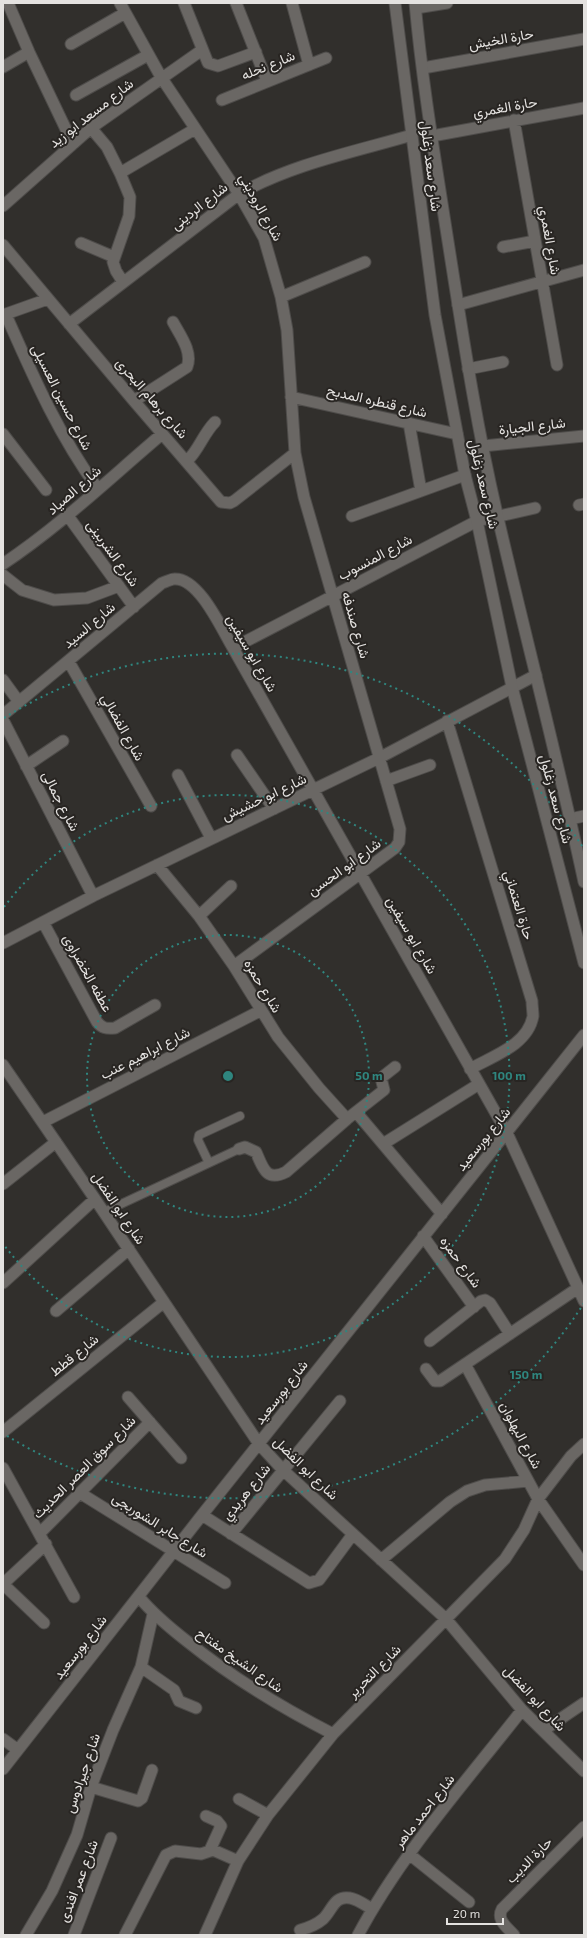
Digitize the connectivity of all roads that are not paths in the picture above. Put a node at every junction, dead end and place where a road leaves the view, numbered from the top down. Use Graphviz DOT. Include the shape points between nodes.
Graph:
graph roads {
  1 [pos="8,3"];
  2 [pos="184,3"];
  3 [pos="236,3"];
  4 [pos="292,3"];
  5 [pos="395,3"];
  6 [pos="447,3"];
  7 [pos="416,6"];
  8 [pos="123,8"];
  9 [pos="584,39"];
  10 [pos="71,44"];
  11 [pos="202,50"];
  12 [pos="29,52"];
  13 [pos="256,52"];
  14 [pos="148,54"];
  15 [pos="326,58"];
  16 [pos="309,65"];
  17 [pos="3,67"];
  18 [pos="423,68"];
  19 [pos="161,77"];
  20 [pos="268,81"];
  21 [pos="76,95"];
  22 [pos="222,100"];
  23 [pos="584,108"];
  24 [pos="514,120"];
  25 [pos="92,128"];
  26 [pos="195,129"];
  27 [pos="412,135"];
  28 [pos="432,136"];
  29 [pos="73,144"];
  30 [pos="120,172"];
  31 [pos="239,194"];
  32 [pos="3,206"];
  33 [pos="535,241"];
  34 [pos="81,243"];
  35 [pos="3,245"];
  36 [pos="503,247"];
  37 [pos="114,257"];
  38 [pos="365,262"];
  39 [pos="584,270"];
  40 [pos="123,282"];
  41 [pos="542,282"];
  42 [pos="281,297"];
  43 [pos="48,299"];
  44 [pos="458,306"];
  45 [pos="4,315"];
  46 [pos="173,322"];
  47 [pos="69,324"];
  48 [pos="503,362"];
  49 [pos="557,365"];
  50 [pos="468,369"];
  51 [pos="291,397"];
  52 [pos="134,401"];
  53 [pos="215,422"];
  54 [pos="409,423"];
  55 [pos="3,434"];
  56 [pos="162,434"];
  57 [pos="457,434"];
  58 [pos="584,436"];
  59 [pos="483,446"];
  60 [pos="295,453"];
  61 [pos="187,461"];
  62 [pos="465,475"];
  63 [pos="98,489"];
  64 [pos="46,490"];
  65 [pos="421,491"];
  66 [pos="535,508"];
  67 [pos="68,516"];
  68 [pos="352,516"];
  69 [pos="497,516"];
  70 [pos="477,521"];
  71 [pos="3,564"];
  72 [pos="3,575"];
  73 [pos="119,586"];
  74 [pos="199,591"];
  75 [pos="332,597"];
  76 [pos="134,607"];
  77 [pos="233,648"];
  78 [pos="69,662"];
  79 [pos="536,675"];
  80 [pos="3,680"];
  81 [pos="512,686"];
  82 [pos="19,702"];
  83 [pos="3,715"];
  84 [pos="3,720"];
  85 [pos="447,721"];
  86 [pos="64,741"];
  87 [pos="237,755"];
  88 [pos="379,758"];
  89 [pos="430,765"];
  90 [pos="26,766"];
  91 [pos="178,776"];
  92 [pos="386,781"];
  93 [pos="312,790"];
  94 [pos="151,806"];
  95 [pos="274,809"];
  96 [pos="584,816"];
  97 [pos="570,819"];
  98 [pos="211,838"];
  99 [pos="157,865"];
  100 [pos="360,874"];
  101 [pos="584,882"];
  102 [pos="231,886"];
  103 [pos="93,896"];
  104 [pos="200,916"];
  105 [pos="43,922"];
  106 [pos="3,943"];
  107 [pos="584,963"];
  108 [pos="234,966"];
  109 [pos="155,1005"];
  110 [pos="260,1011"];
  111 [pos="584,1035"];
  112 [pos="3,1065"];
  113 [pos="395,1067"];
  114 [pos="470,1069"];
  115 [pos="479,1084"];
  116 [pos="240,1116"];
  117 [pos="352,1116"];
  118 [pos="42,1122"];
  119 [pos="507,1133"];
  120 [pos="56,1142"];
  121 [pos="383,1144"];
  122 [pos="239,1149"];
  123 [pos="209,1163"];
  124 [pos="3,1184"];
  125 [pos="95,1199"];
  126 [pos="104,1212"];
  127 [pos="442,1214"];
  128 [pos="423,1236"];
  129 [pos="129,1249"];
  130 [pos="3,1283"];
  131 [pos="578,1288"];
  132 [pos="584,1301"];
  133 [pos="164,1302"];
  134 [pos="474,1306"];
  135 [pos="56,1311"];
  136 [pos="510,1334"];
  137 [pos="430,1341"];
  138 [pos="465,1364"];
  139 [pos="426,1369"];
  140 [pos="128,1398"];
  141 [pos="340,1401"];
  142 [pos="150,1422"];
  143 [pos="3,1432"];
  144 [pos="259,1444"];
  145 [pos="584,1444"];
  146 [pos="181,1458"];
  147 [pos="283,1470"];
  148 [pos="4,1472"];
  149 [pos="528,1482"];
  150 [pos="80,1493"];
  151 [pos="538,1499"];
  152 [pos="202,1515"];
  153 [pos="40,1533"];
  154 [pos="231,1534"];
  155 [pos="353,1534"];
  156 [pos="46,1544"];
  157 [pos="174,1552"];
  158 [pos="381,1560"];
  159 [pos="584,1565"];
  160 [pos="3,1584"];
  161 [pos="225,1584"];
  162 [pos="74,1597"];
  163 [pos="139,1597"];
  164 [pos="153,1614"];
  165 [pos="446,1619"];
  166 [pos="44,1623"];
  167 [pos="141,1667"];
  168 [pos="584,1702"];
  169 [pos="196,1708"];
  170 [pos="522,1710"];
  171 [pos="544,1730"];
  172 [pos="333,1734"];
  173 [pos="3,1740"];
  174 [pos="18,1750"];
  175 [pos="3,1769"];
  176 [pos="152,1770"];
  177 [pos="584,1771"];
  178 [pos="91,1787"];
  179 [pos="239,1799"];
  180 [pos="268,1815"];
  181 [pos="206,1816"];
  182 [pos="584,1827"];
  183 [pos="111,1838"];
  184 [pos="210,1850"];
  185 [pos="409,1854"];
  186 [pos="238,1861"];
  187 [pos="469,1902"];
  188 [pos="372,1909"];
  189 [pos="300,1930"];
  190 [pos="26,1935"];
  191 [pos="74,1935"];
  192 [pos="125,1935"];
  193 [pos="205,1935"];
  194 [pos="358,1935"];
  195 [pos="514,1935"];
  1 -- 12 [label="street"];
  2 -- 11 [label="street"];
  3 -- 13 [label="street"];
  4 -- 16 [label="street"];
  5 -- 27 [label="street, شارع سعد زغلول"];
  6 -- 7 [label="street"];
  7 -- 18 [label="street, شارع سعد زغلول"];
  8 -- 10 [label="street"];
  8 -- 14 [label="street, شارع الروديني"];
  9 -- 18 [label="street, حارة الخيش"];
  11 -- 13 [label="street" via="208,63 218,66"];
  11 -- 19 [label="street, شارع مسعد ابو زيد"];
  12 -- 17 [label="street"];
  12 -- 29 [label="street"];
  13 -- 20 [label="street"];
  14 -- 19 [label="street, شارع الروديني"];
  14 -- 21 [label="street"];
  15 -- 16 [label="street, شارع نحله"];
  16 -- 20 [label="street, شارع نحله"];
  18 -- 28 [label="street, شارع سعد زغلول"];
  19 -- 25 [label="street, شارع مسعد ابو زيد"];
  19 -- 26 [label="street, شارع الروديني"];
  20 -- 22 [label="street, شارع نحله"];
  23 -- 24 [label="street, حارة الغمري"];
  24 -- 28 [label="street, حارة الغمري"];
  24 -- 33 [label="street, شارع الغمري"];
  25 -- 29 [label="street, شارع مسعد ابو زيد"];
  25 -- 30 [label="street" via="107,147"];
  26 -- 30 [label="street"];
  26 -- 31 [label="street, شارع الروديني"];
  27 -- 31 [label="street, شارع الردينى" via="283,172"];
  27 -- 57 [label="street, شارع سعد زغلول" via="436,314"];
  28 -- 44 [label="street, شارع سعد زغلول"];
  29 -- 32 [label="street, شارع مسعد ابو زيد"];
  30 -- 37 [label="street" via="130,196 129,216"];
  31 -- 40 [label="street, شارع الردينى"];
  31 -- 42 [label="street, شارع الروديني" via="264,238"];
  33 -- 36 [label="street"];
  33 -- 41 [label="street, شارع الغمري"];
  34 -- 37 [label="street"];
  35 -- 43 [label="street, شارع برهام البحرى"];
  37 -- 40 [label="street" via="116,271"];
  38 -- 42 [label="street"];
  39 -- 41 [label="street"];
  40 -- 47 [label="street, شارع الردينى"];
  41 -- 44 [label="street"];
  41 -- 49 [label="street, شارع الغمري"];
  42 -- 51 [label="street, شارع الروديني" via="288,336"];
  43 -- 45 [label="street"];
  43 -- 47 [label="street, شارع برهام البحرى"];
  44 -- 50 [label="street, شارع سعد زغلول"];
  45 -- 63 [label="street, شارع حسين العسيلى" via="59,429"];
  46 -- 52 [label="street" via="190,359 186,367"];
  47 -- 52 [label="street, شارع برهام البحرى"];
  48 -- 50 [label="street"];
  50 -- 59 [label="street, شارع سعد زغلول"];
  51 -- 54 [label="street, شارع قنطره المدبح"];
  51 -- 60 [label="street, شارع الروديني"];
  52 -- 56 [label="street, شارع برهام البحرى"];
  53 -- 61 [label="street"];
  54 -- 57 [label="street, شارع قنطره المدبح"];
  54 -- 65 [label="street"];
  55 -- 64 [label="street"];
  56 -- 61 [label="street, شارع برهام البحرى"];
  56 -- 63 [label="street, شارع الصياد"];
  57 -- 62 [label="street, شارع سعد زغلول"];
  58 -- 59 [label="street, شارع الجيارة"];
  59 -- 69 [label="street, شارع سعد زغلول"];
  60 -- 61 [label="street, شارع برهام البحرى" via="230,503 221,502"];
  60 -- 75 [label="street, شارع صندفه" via="304,497"];
  62 -- 65 [label="street"];
  62 -- 70 [label="street, شارع سعد زغلول"];
  63 -- 67 [label="street, شارع الصياد"];
  65 -- 68 [label="street"];
  66 -- 69 [label="street, شارع المنسوب"];
  67 -- 71 [label="street, شارع الصياد"];
  67 -- 73 [label="street, شارع الشربينى"];
  69 -- 70 [label="street, شارع المنسوب"];
  69 -- 79 [label="street, شارع سعد زغلول"];
  70 -- 75 [label="street, شارع المنسوب"];
  70 -- 81 [label="street, شارع سعد زغلول"];
  72 -- 73 [label="street" via="22,590 54,600 87,598"];
  73 -- 76 [label="street, شارع الشربينى"];
  74 -- 76 [label="street, شارع السيد" via="187,582 175,579 162,583"];
  74 -- 77 [label="street, شارع ابو سيفين"];
  75 -- 77 [label="street, شارع المنسوب"];
  75 -- 88 [label="street, شارع صندفه"];
  76 -- 78 [label="street, شارع السيد"];
  77 -- 93 [label="street, شارع ابو سيفين"];
  78 -- 82 [label="street, شارع السيد"];
  78 -- 94 [label="street, شارع الفضالي"];
  79 -- 81 [label="street, شارع ابو حشيش"];
  79 -- 97 [label="street, شارع سعد زغلول"];
  80 -- 82 [label="street"];
  81 -- 85 [label="street, شارع ابو حشيش"];
  81 -- 107 [label="street, شارع سعد زغلول"];
  82 -- 83 [label="street, شارع السيد"];
  84 -- 90 [label="street, شارع جمالى"];
  85 -- 88 [label="street, شارع ابو حشيش"];
  85 -- 114 [label="street, حارة العتماني" via="532,1001 533,1016 528,1030 518,1042"];
  86 -- 90 [label="street"];
  87 -- 95 [label="street"];
  88 -- 92 [label="street, شارع ابو الحسن"];
  88 -- 93 [label="street, شارع ابو حشيش"];
  89 -- 92 [label="street"];
  90 -- 103 [label="street, شارع جمالى"];
  91 -- 98 [label="street"];
  92 -- 100 [label="street, شارع ابو الحسن" via="400,829 399,842 395,848"];
  93 -- 95 [label="street, شارع ابو حشيش"];
  93 -- 100 [label="street, شارع ابو سيفين"];
  95 -- 98 [label="street, شارع ابو حشيش"];
  96 -- 97 [label="street"];
  97 -- 101 [label="street, شارع سعد زغلول"];
  98 -- 99 [label="street, شارع ابو حشيش"];
  99 -- 103 [label="street, شارع ابو حشيش"];
  99 -- 104 [label="street, شارع حمزه"];
  100 -- 108 [label="street, شارع ابو الحسن"];
  100 -- 114 [label="street, شارع ابو سيفين"];
  102 -- 104 [label="street"];
  103 -- 105 [label="street, شارع ابو حشيش"];
  104 -- 108 [label="street, شارع حمزه"];
  105 -- 106 [label="street, شارع ابو حشيش"];
  105 -- 109 [label="street, عطفه الخضراوى" via="101,1027 115,1028"];
  108 -- 110 [label="street, شارع حمزه"];
  110 -- 117 [label="street, شارع حمزه" via="319,1088"];
  110 -- 118 [label="street, شارع ابراهيم عنب"];
  111 -- 119 [label="street, شارع بورسعيد"];
  112 -- 118 [label="street, شارع ابو الفضل"];
  113 -- 117 [label="street" via="381,1078 384,1090"];
  114 -- 115 [label="street, شارع ابو سيفين"];
  115 -- 119 [label="street, شارع ابو سيفين"];
  115 -- 121 [label="street"];
  116 -- 123 [label="lane" via="199,1135 198,1140"];
  117 -- 121 [label="street, شارع حمزه"];
  117 -- 122 [label="street" via="279,1176 271,1176 264,1171 256,1152 251,1148"];
  118 -- 120 [label="street, شارع ابو الفضل"];
  119 -- 127 [label="street, شارع بورسعيد"];
  119 -- 131 [label="street, شارع ابو سيفين"];
  120 -- 124 [label="street"];
  120 -- 125 [label="street, شارع ابو الفضل"];
  121 -- 127 [label="street, شارع حمزه"];
  122 -- 123 [label="lane"];
  123 -- 126 [label="lane"];
  125 -- 126 [label="street, شارع ابو الفضل"];
  125 -- 130 [label="street"];
  126 -- 129 [label="street, شارع ابو الفضل"];
  127 -- 128 [label="street, شارع بورسعيد"];
  128 -- 134 [label="street, شارع حمزه"];
  128 -- 144 [label="street, شارع بورسعيد"];
  129 -- 133 [label="street, شارع ابو الفضل"];
  129 -- 135 [label="street"];
  131 -- 132 [label="street, شارع ابو سيفين"];
  131 -- 136 [label="street"];
  133 -- 143 [label="street, شارع قطط"];
  133 -- 144 [label="street, شارع ابو الفضل"];
  134 -- 136 [label="street, شارع حمزه" via="483,1300 489,1302"];
  134 -- 137 [label="street, شارع حمزه"];
  136 -- 138 [label="street"];
  138 -- 139 [label="street" via="440,1381 435,1381"];
  138 -- 149 [label="street, شارع البهلوان"];
  140 -- 142 [label="street"];
  141 -- 147 [label="street, شارع هريدي"];
  142 -- 146 [label="street"];
  142 -- 150 [label="street, شارع سوق العصر الحديث"];
  144 -- 147 [label="street, شارع ابو الفضل"];
  144 -- 152 [label="street, شارع بورسعيد"];
  145 -- 151 [label="street, شارع التحرير" via="571,1456"];
  147 -- 154 [label="street, شارع هريدي"];
  147 -- 155 [label="street, شارع ابو الفضل"];
  148 -- 153 [label="street"];
  149 -- 151 [label="street, شارع البهلوان"];
  149 -- 158 [label="street" via="485,1486 467,1491 450,1502"];
  150 -- 153 [label="street, شارع سوق العصر الحديث"];
  150 -- 157 [label="street, شارع جابر الشوربجى"];
  151 -- 159 [label="street, شارع البهلوان"];
  151 -- 165 [label="street, شارع التحرير" via="524,1530 505,1559"];
  152 -- 154 [label="street"];
  152 -- 157 [label="street, شارع بورسعيد"];
  153 -- 156 [label="street"];
  154 -- 155 [label="street" via="305,1582 312,1583 319,1580"];
  155 -- 158 [label="street, شارع ابو الفضل"];
  156 -- 160 [label="street"];
  156 -- 162 [label="street"];
  157 -- 161 [label="street, شارع جابر الشوربجى"];
  157 -- 163 [label="street, شارع بورسعيد"];
  158 -- 165 [label="street, شارع ابو الفضل"];
  160 -- 166 [label="street"];
  163 -- 164 [label="street, شارع الشيخ مفتاح"];
  163 -- 174 [label="street, شارع بورسعيد"];
  164 -- 167 [label="street, شارع جيرادوس"];
  164 -- 172 [label="street, شارع الشيخ مفتاح" via="243,1683"];
  165 -- 170 [label="street, شارع ابو الفضل"];
  165 -- 172 [label="street, شارع التحرير"];
  167 -- 169 [label="street" via="174,1690 178,1699"];
  167 -- 178 [label="street, شارع جيرادوس"];
  168 -- 171 [label="street"];
  170 -- 171 [label="street, شارع ابو الفضل"];
  170 -- 185 [label="street, شارع احمد ماهر"];
  171 -- 177 [label="street, شارع ابو الفضل"];
  172 -- 180 [label="street, شارع التحرير"];
  173 -- 174 [label="street"];
  174 -- 175 [label="street, شارع بورسعيد"];
  176 -- 178 [label="street" via="142,1798 138,1801"];
  178 -- 190 [label="street, شارع جيرادوس" via="77,1835 52,1891"];
  179 -- 180 [label="street"];
  180 -- 186 [label="street, شارع التحرير"];
  181 -- 184 [label="street" via="221,1826"];
  182 -- 195 [label="street, حارة الديب" via="502,1909 500,1919"];
  183 -- 191 [label="street, شارع عمر افندى"];
  184 -- 186 [label="street"];
  184 -- 192 [label="street" via="201,1854 175,1851 166,1855"];
  185 -- 187 [label="street"];
  185 -- 188 [label="street, شارع احمد ماهر"];
  186 -- 193 [label="street, شارع التحرير"];
  188 -- 189 [label="street" via="354,1899 344,1897 336,1901 323,1919"];
  188 -- 194 [label="street, شارع احمد ماهر"];
}
